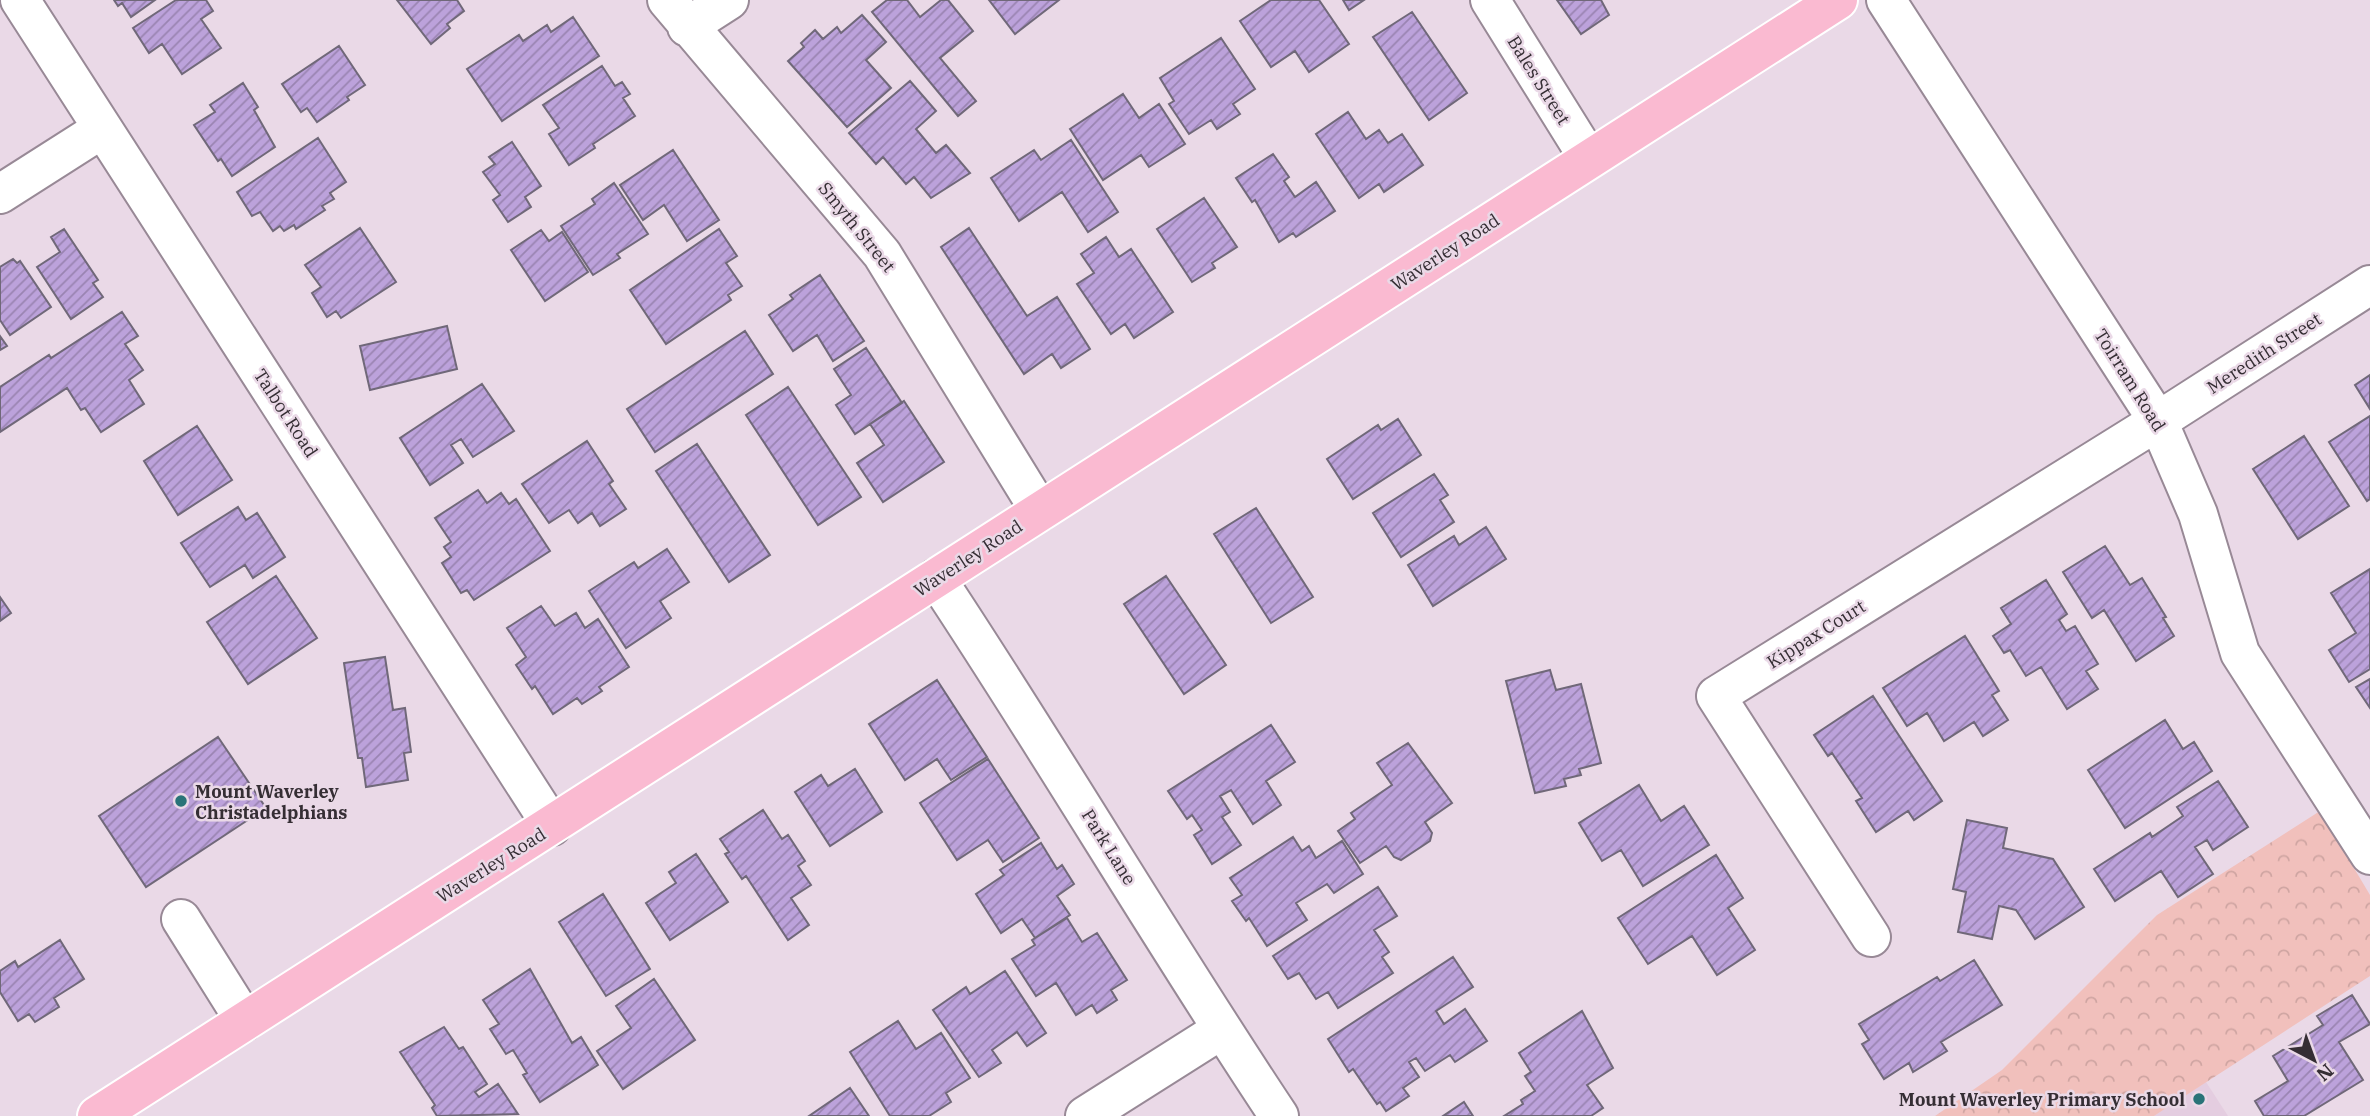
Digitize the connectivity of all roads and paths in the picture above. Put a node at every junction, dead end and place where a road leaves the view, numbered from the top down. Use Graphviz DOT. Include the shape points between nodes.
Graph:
graph roads {
  1 [pos="20,0"];
  2 [pos="729,0"];
  3 [pos="1490,0"];
  4 [pos="1838,0"];
  5 [pos="1886,0"];
  6 [pos="677,14"];
  7 [pos="102,129"];
  8 [pos="1589,159"];
  9 [pos="0,194"];
  10 [pos="2370,285"];
  11 [pos="2158,421"];
  12 [pos="1040,511"];
  13 [pos="936,578"];
  14 [pos="552,826"];
  15 [pos="2370,855"];
  16 [pos="181,919"];
  17 [pos="1871,937"];
  18 [pos="245,1021"];
  19 [pos="1222,1030"];
  20 [pos="97,1116"];
  21 [pos="1085,1116"];
  22 [pos="1279,1116"];
  1 -- 7 [label="street, Talbot Road"];
  2 -- 6 [label="street"];
  3 -- 8 [label="street, Bales Street"];
  4 -- 8 [label="main road, Waverley Road"];
  5 -- 11 [label="street, Toirram Road"];
  6 -- 12 [label="street, Smyth Street" via="882,254"];
  7 -- 9 [label="street"];
  7 -- 14 [label="street, Talbot Road"];
  8 -- 12 [label="main road, Waverley Road"];
  10 -- 11 [label="street, Meredith Street"];
  11 -- 15 [label="street, Toirram Road" via="2198,514 2240,653"];
  11 -- 17 [label="street, Kippax Court" via="1716,696"];
  12 -- 13 [label="main road, Waverley Road"];
  13 -- 14 [label="main road, Waverley Road"];
  13 -- 19 [label="street, Park Lane" via="1044,741"];
  14 -- 18 [label="main road, Waverley Road"];
  16 -- 18 [label="street"];
  18 -- 20 [label="main road, Waverley Road"];
  19 -- 21 [label="street"];
  19 -- 22 [label="street, Park Lane"];
}
